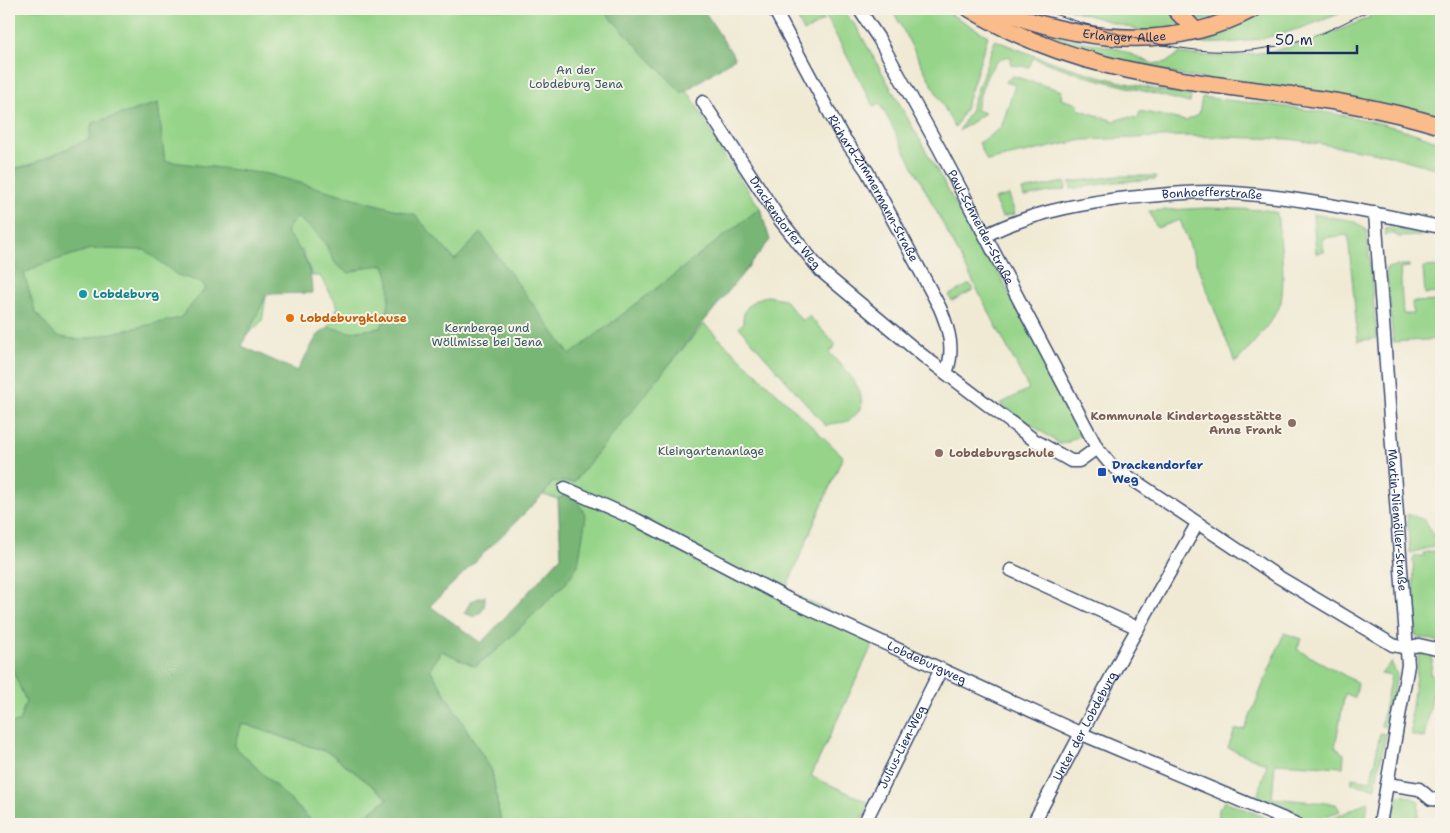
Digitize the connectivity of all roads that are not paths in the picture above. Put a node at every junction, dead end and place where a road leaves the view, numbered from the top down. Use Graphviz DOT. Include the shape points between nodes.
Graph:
graph roads {
  1 [pos="774,9"];
  2 [pos="858,9"];
  3 [pos="970,9"];
  4 [pos="996,9"];
  5 [pos="1175,9"];
  6 [pos="1253,9"];
  7 [pos="1194,30"];
  8 [pos="703,102"];
  9 [pos="1441,126"];
  10 [pos="1375,213"];
  11 [pos="1441,227"];
  12 [pos="986,235"];
  13 [pos="946,373"];
  14 [pos="1097,448"];
  15 [pos="565,488"];
  16 [pos="1197,524"];
  17 [pos="1011,570"];
  18 [pos="1138,628"];
  19 [pos="1406,648"];
  20 [pos="1441,650"];
  21 [pos="941,669"];
  22 [pos="1082,734"];
  23 [pos="1387,784"];
  24 [pos="1441,800"];
  25 [pos="864,824"];
  26 [pos="1033,824"];
  27 [pos="1296,824"];
  28 [pos="1380,824"];
  1 -- 13 [label="street, Richard-Zimmermann-Straße" via="841,134 867,171 940,308 947,324 951,348"];
  2 -- 12 [label="street, Paul-Schneider-Straße" via="879,39"];
  3 -- 9 [label="main road" via="997,25 1055,50 1118,69 1378,109"];
  4 -- 7 [label="main road, Erlanger Allee" via="1052,28 1096,36 1150,37"];
  5 -- 7 [label="main road"];
  6 -- 7 [label="main road, Erlanger Allee"];
  8 -- 13 [label="street, Drackendorfer Weg" via="780,220 821,271"];
  10 -- 11 [label="street, Bonhoefferstraße"];
  10 -- 12 [label="street, Bonhoefferstraße" via="1260,195 1166,193 1072,206 1027,217"];
  10 -- 19 [label="street, Martin-Niemöller-Straße"];
  12 -- 14 [label="street, Paul-Schneider-Straße"];
  13 -- 14 [label="street, Drackendorfer Weg" via="1034,440 1072,461 1079,461"];
  14 -- 16 [label="street" via="1118,471"];
  15 -- 21 [label="street, Lobdeburgweg" via="637,520 788,599"];
  16 -- 18 [label="street, Unter der Lobdeburg"];
  16 -- 19 [label="street" via="1393,646"];
  17 -- 18 [label="street"];
  18 -- 22 [label="street, Unter der Lobdeburg"];
  19 -- 20 [label="street" via="1419,646"];
  19 -- 23 [label="street, Martin-Niemöller-Straße" via="1408,666"];
  21 -- 22 [label="street, Lobdeburgweg"];
  21 -- 25 [label="street, Julius-Lien-Weg"];
  22 -- 26 [label="street, Unter der Lobdeburg"];
  22 -- 27 [label="street, Lobdeburgweg"];
  23 -- 24 [label="street" via="1419,789 1431,799"];
  23 -- 28 [label="street, Martin-Niemöller-Straße"];
}
